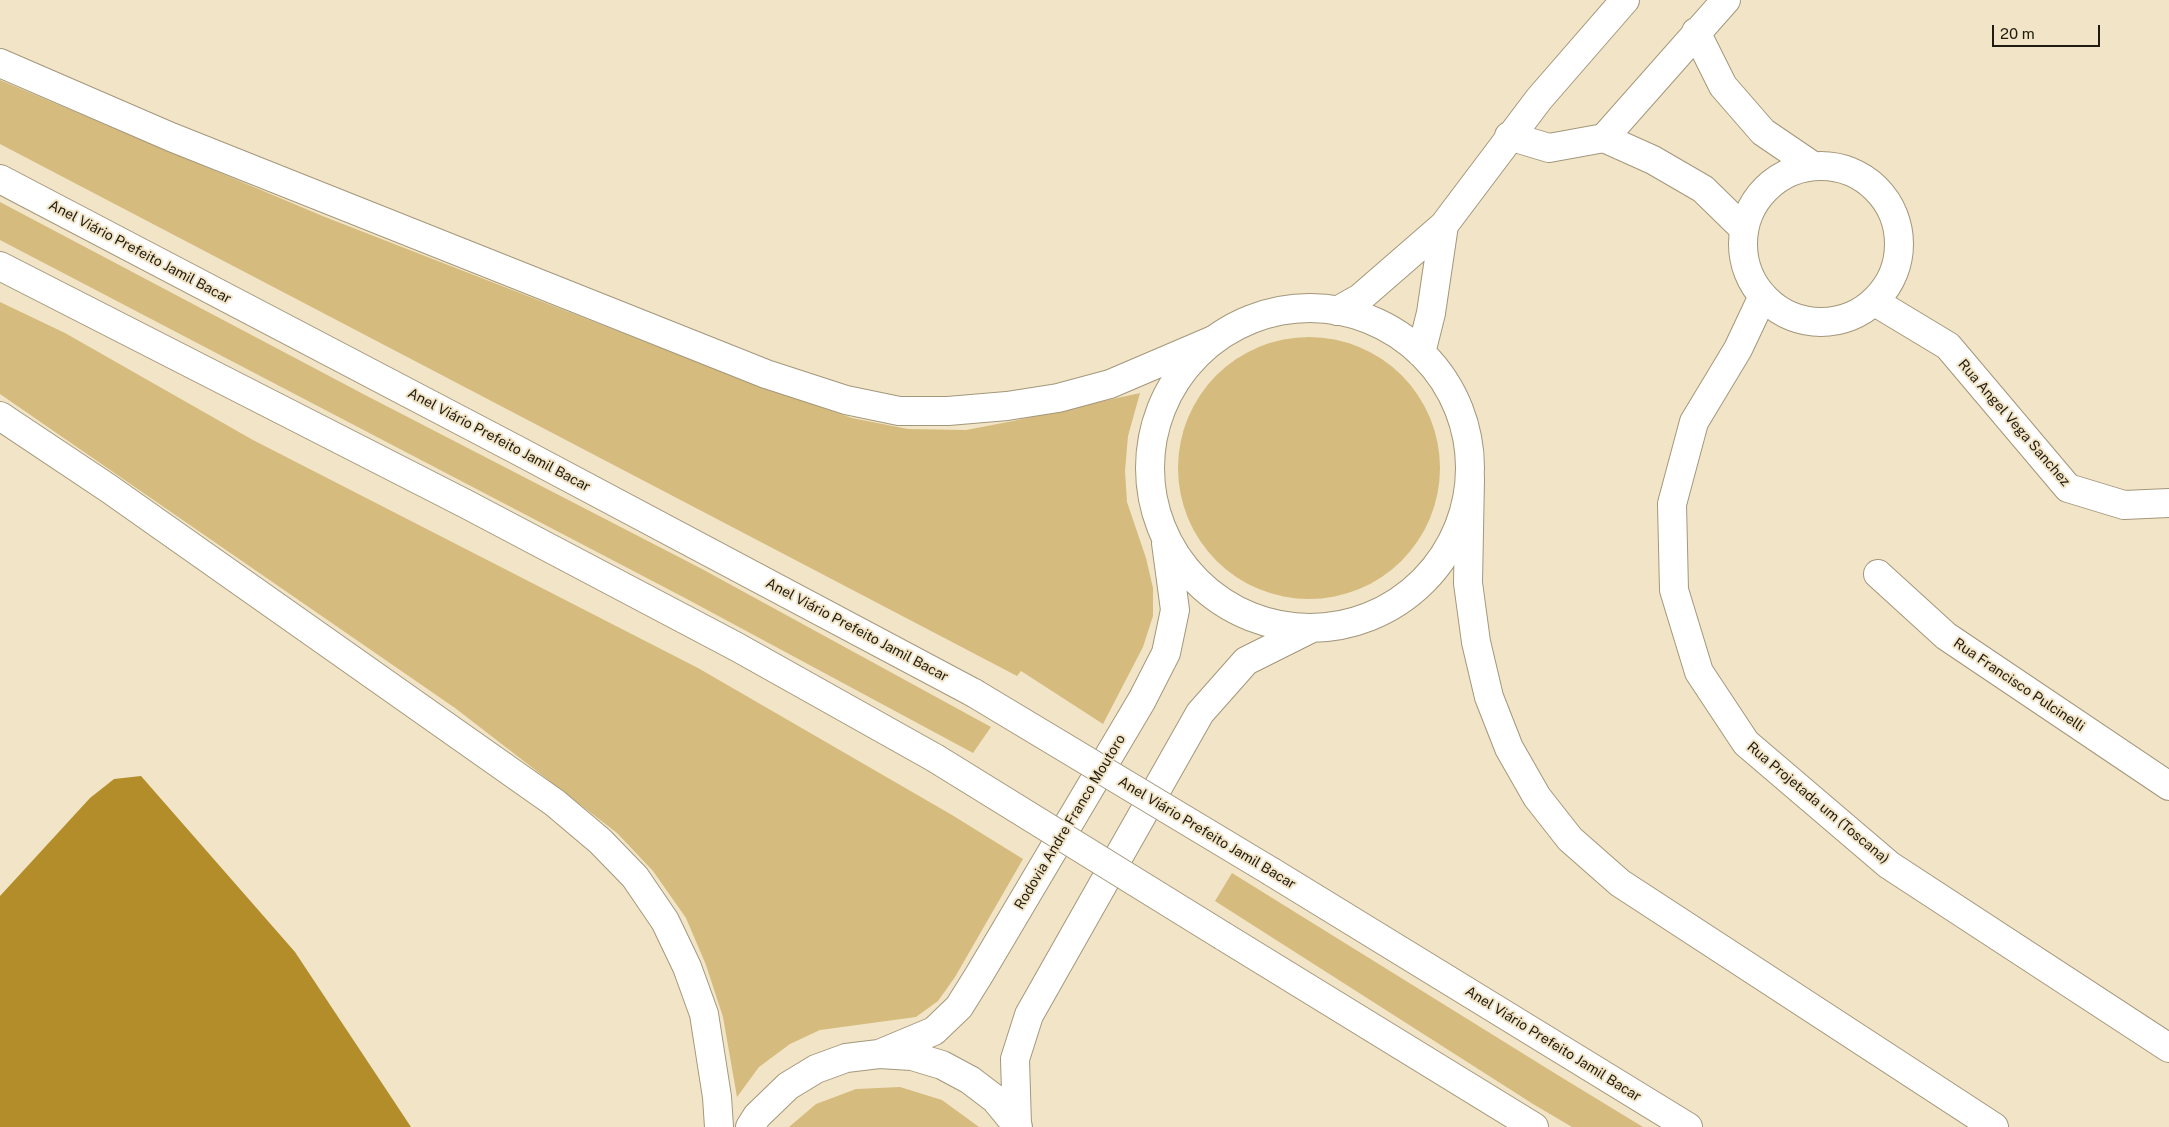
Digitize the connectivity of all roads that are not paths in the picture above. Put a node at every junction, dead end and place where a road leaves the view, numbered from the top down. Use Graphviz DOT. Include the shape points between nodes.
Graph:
graph roads {
  1 [pos="1625,0"];
  2 [pos="1726,0"];
  3 [pos="1696,32"];
  4 [pos="0,63"];
  5 [pos="1509,136"];
  6 [pos="1604,138"];
  7 [pos="1813,166"];
  8 [pos="0,179"];
  9 [pos="1444,225"];
  10 [pos="1744,229"];
  11 [pos="0,266"];
  12 [pos="1763,296"];
  13 [pos="1875,302"];
  14 [pos="1337,310"];
  15 [pos="1214,340"];
  16 [pos="1421,353"];
  17 [pos="0,416"];
  18 [pos="1470,479"];
  19 [pos="2169,503"];
  20 [pos="1166,539"];
  21 [pos="1878,574"];
  22 [pos="1310,629"];
  23 [pos="2169,786"];
  24 [pos="2169,1048"];
  25 [pos="879,1054"];
  26 [pos="1018,1126"];
  27 [pos="718,1127"];
  28 [pos="750,1127"];
  29 [pos="1534,1127"];
  30 [pos="1688,1127"];
  31 [pos="1994,1127"];
  1 -- 5 [label="main road"];
  2 -- 3 [label="main road"];
  3 -- 6 [label="main road"];
  3 -- 7 [label="main road" via="1723,86 1763,132"];
  4 -- 15 [label="main road" via="171,137 757,371 846,400 899,411 948,411 1058,398 1110,384"];
  5 -- 6 [label="main road" via="1549,148"];
  5 -- 9 [label="main road"];
  6 -- 10 [label="main road" via="1703,189"];
  7 -- 10 [label="main road" via="1780,177 1766,188 1752,207"];
  7 -- 13 [label="main road" via="1837,167 1860,176 1879,192 1893,212 1900,236 1898,260 1890,283"];
  8 -- 30 [label="main road, Anel Viário Prefeito Jamil Bacar, bridge" via="974,692"];
  9 -- 14 [label="main road" via="1360,298"];
  9 -- 16 [label="main road" via="1431,313"];
  10 -- 12 [label="main road" via="1743,253 1750,276"];
  11 -- 29 [label="main road, bridge" via="466,504 737,647 935,758"];
  12 -- 13 [label="main road" via="1782,312 1805,321 1830,322 1854,316"];
  12 -- 24 [label="main road, Rua Projetada um (Toscana)" via="1738,349 1694,422 1672,504 1674,590 1699,672 1746,743 1889,865"];
  13 -- 19 [label="main road, Rua Angel Vega Sanchez" via="1948,346 2068,488 2124,505"];
  14 -- 15 [label="main road" via="1304,308 1272,312 1241,323"];
  14 -- 16 [label="main road" via="1368,319 1396,333"];
  15 -- 20 [label="main road" via="1182,370 1160,409 1149,452 1151,497"];
  16 -- 18 [label="main road" via="1443,380 1460,410 1469,444"];
  17 -- 27 [label="main road" via="108,488 555,803 600,841 635,877 665,921 687,967 704,1014 717,1097"];
  18 -- 22 [label="main road" via="1463,519 1446,554 1420,586 1388,609 1350,624"];
  18 -- 31 [label="main road" via="1468,583 1476,642 1489,697 1509,748 1537,797 1570,839 1620,883"];
  20 -- 22 [label="main road" via="1191,576 1225,605 1266,622"];
  20 -- 25 [label="main road, Rodovia Andre Franco Moutoro" via="1175,610 1166,653 1142,700 959,1007 934,1031"];
  21 -- 23 [label="main road, Rua Francisco Pulcinelli" via="1946,636"];
  22 -- 26 [label="main road" via="1246,661 1200,713 1029,1015 1015,1059"];
  25 -- 26 [label="main road" via="912,1056 942,1065 995,1099"];
  25 -- 28 [label="main road" via="846,1058 816,1069 788,1086 756,1116"];
}
